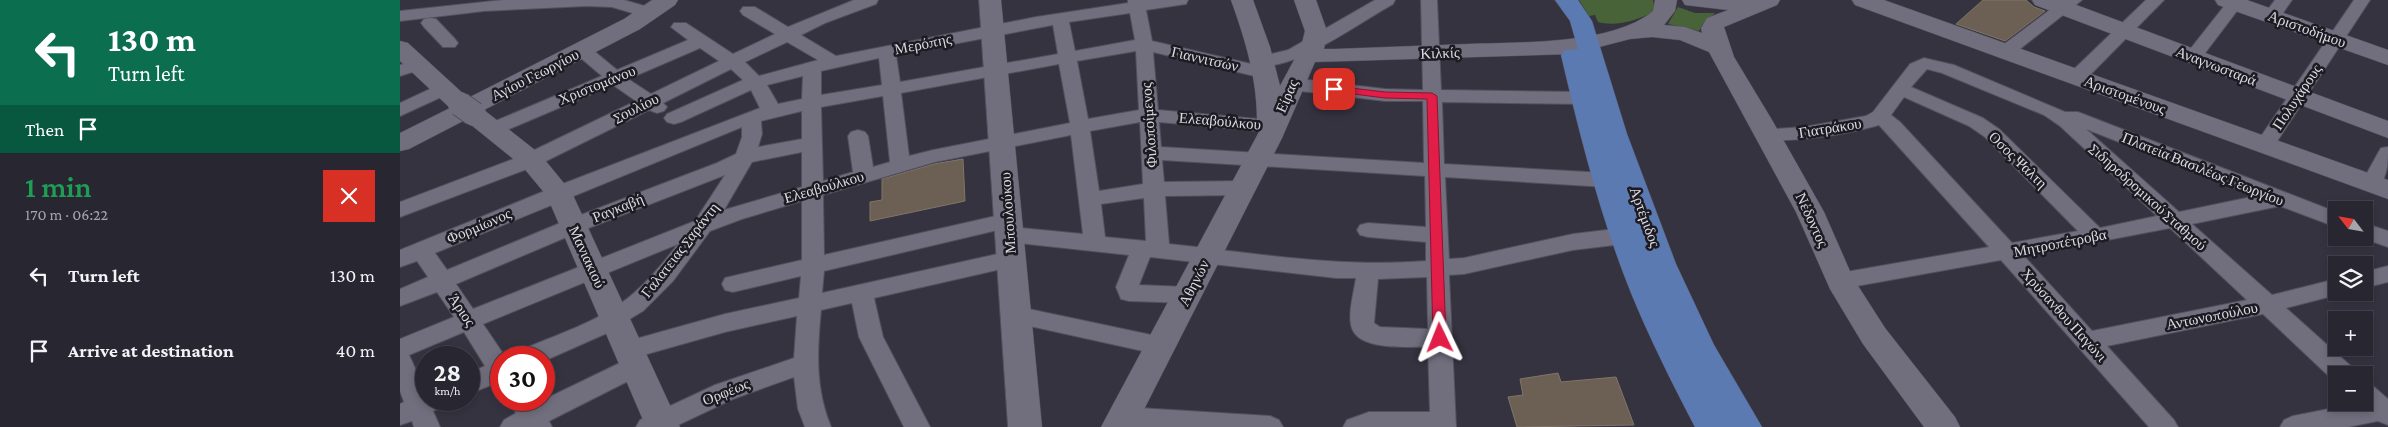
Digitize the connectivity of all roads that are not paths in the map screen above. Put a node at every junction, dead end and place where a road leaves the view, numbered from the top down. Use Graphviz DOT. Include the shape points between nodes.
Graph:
graph roads {
  1 [pos="870,0"];
  2 [pos="990,0"];
  3 [pos="1180,0"];
  4 [pos="1242,0"];
  5 [pos="1305,0"];
  6 [pos="1387,0"];
  7 [pos="1429,0"];
  8 [pos="1550,0"];
  9 [pos="1566,0"];
  10 [pos="1666,0"];
  11 [pos="1693,0"];
  12 [pos="2156,0"];
  13 [pos="2362,0"];
  14 [pos="1767,1"];
  15 [pos="1872,1"];
  16 [pos="2230,2"];
  17 [pos="1137,3"];
  18 [pos="2061,3"];
  19 [pos="658,6"];
  20 [pos="2278,8"];
  21 [pos="749,11"];
  22 [pos="400,16"];
  23 [pos="1060,18"];
  24 [pos="430,23"];
  25 [pos="680,28"];
  26 [pos="992,30"];
  27 [pos="2124,31"];
  28 [pos="1629,32"];
  29 [pos="788,34"];
  30 [pos="2336,40"];
  31 [pos="701,41"];
  32 [pos="449,43"];
  33 [pos="1144,44"];
  34 [pos="1580,45"];
  35 [pos="400,48"];
  36 [pos="1312,48"];
  37 [pos="1718,48"];
  38 [pos="582,50"];
  39 [pos="887,50"];
  40 [pos="2005,52"];
  41 [pos="1431,53"];
  42 [pos="1069,56"];
  43 [pos="2193,57"];
  44 [pos="2388,58"];
  45 [pos="731,62"];
  46 [pos="833,62"];
  47 [pos="1924,63"];
  48 [pos="1266,67"];
  49 [pos="408,68"];
  50 [pos="812,68"];
  51 [pos="996,71"];
  52 [pos="2077,77"];
  53 [pos="614,78"];
  54 [pos="757,82"];
  55 [pos="1292,84"];
  56 [pos="1900,89"];
  57 [pos="892,90"];
  58 [pos="1432,96"];
  59 [pos="2298,97"];
  60 [pos="1583,98"];
  61 [pos="648,102"];
  62 [pos="811,102"];
  63 [pos="468,109"];
  64 [pos="400,110"];
  65 [pos="771,112"];
  66 [pos="1148,115"];
  67 [pos="1880,116"];
  68 [pos="2071,116"];
  69 [pos="674,118"];
  70 [pos="750,118"];
  71 [pos="1080,127"];
  72 [pos="2388,130"];
  73 [pos="1768,134"];
  74 [pos="704,136"];
  75 [pos="858,136"];
  76 [pos="1265,141"];
  77 [pos="1002,142"];
  78 [pos="400,144"];
  79 [pos="812,144"];
  80 [pos="2265,145"];
  81 [pos="1151,153"];
  82 [pos="2388,153"];
  83 [pos="745,157"];
  84 [pos="531,160"];
  85 [pos="900,165"];
  86 [pos="1434,170"];
  87 [pos="864,176"];
  88 [pos="1606,180"];
  89 [pos="2379,187"];
  90 [pos="1243,188"];
  91 [pos="1154,189"];
  92 [pos="814,190"];
  93 [pos="559,193"];
  94 [pos="2279,198"];
  95 [pos="1091,199"];
  96 [pos="400,210"];
  97 [pos="2328,217"];
  98 [pos="2174,221"];
  99 [pos="703,224"];
  100 [pos="573,226"];
  101 [pos="1368,230"];
  102 [pos="2373,234"];
  103 [pos="1436,235"];
  104 [pos="1623,236"];
  105 [pos="2095,236"];
  106 [pos="1010,238"];
  107 [pos="2388,240"];
  108 [pos="1095,243"];
  109 [pos="1151,249"];
  110 [pos="422,250"];
  111 [pos="2007,252"];
  112 [pos="1208,255"];
  113 [pos="400,259"];
  114 [pos="813,266"];
  115 [pos="593,269"];
  116 [pos="1437,269"];
  117 [pos="1368,271"];
  118 [pos="2388,274"];
  119 [pos="2373,278"];
  120 [pos="442,280"];
  121 [pos="1840,281"];
  122 [pos="733,284"];
  123 [pos="2328,289"];
  124 [pos="861,291"];
  125 [pos="1187,295"];
  126 [pos="400,298"];
  127 [pos="810,303"];
  128 [pos="2266,305"];
  129 [pos="1015,315"];
  130 [pos="616,317"];
  131 [pos="468,320"];
  132 [pos="1440,338"];
  133 [pos="2087,341"];
  134 [pos="554,346"];
  135 [pos="1161,346"];
  136 [pos="400,350"];
  137 [pos="490,353"];
  138 [pos="634,358"];
  139 [pos="400,361"];
  140 [pos="806,363"];
  141 [pos="2334,366"];
  142 [pos="2373,400"];
  143 [pos="2386,411"];
  144 [pos="419,412"];
  145 [pos="526,418"];
  146 [pos="1120,422"];
  147 [pos="658,425"];
  148 [pos="1443,425"];
  149 [pos="1256,426"];
  150 [pos="818,427"];
  151 [pos="917,427"];
  152 [pos="1025,427"];
  153 [pos="1356,427"];
  154 [pos="1712,427"];
  155 [pos="1745,427"];
  156 [pos="1943,427"];
  157 [pos="2165,427"];
  158 [pos="2293,427"];
  1 -- 29 [label="street, Σουλίου"];
  2 -- 26 [label="street, Μπουλούκου"];
  3 -- 17 [label="street, Μερόπης"];
  4 -- 48 [label="street"];
  5 -- 36 [label="street" via="1315,26"];
  6 -- 36 [label="street"];
  7 -- 41 [label="street"];
  8 -- 34 [label="main road, Αρτέμιδος" via="1563,14"];
  9 -- 34 [label="main road, Αρτέμιδος" via="1581,21"];
  10 -- 28 [label="street" via="1661,16"];
  11 -- 14 [label="street" via="1722,3"];
  12 -- 27 [label="street"];
  13 -- 30 [label="street, Πολυχάρους"];
  14 -- 37 [label="street, Νέδοντος" via="1719,20 1713,26"];
  15 -- 40 [label="street, Αριστομένους"];
  16 -- 20 [label="street, Αριστοδήμου"];
  16 -- 43 [label="street"];
  17 -- 23 [label="street, Μερόπης"];
  17 -- 33 [label="street, Φιλοποίμενος"];
  18 -- 27 [label="street, Αναγνωσταρά"];
  18 -- 40 [label="street"];
  19 -- 22 [label="street" via="587,1 484,6"];
  19 -- 38 [label="street, Αγίου Γεωργίου"];
  20 -- 30 [label="street, Αριστοδήμου"];
  21 -- 29 [label="street"];
  23 -- 26 [label="street, Μερόπης"];
  23 -- 42 [label="street"];
  24 -- 32 [label="street"];
  25 -- 31 [label="street"];
  26 -- 39 [label="street, Μερόπης"];
  26 -- 51 [label="street, Μπουλούκου"];
  27 -- 43 [label="street, Αναγνωσταρά"];
  27 -- 52 [label="street"];
  28 -- 34 [label="street, Κιλκίς"];
  28 -- 37 [label="street" via="1675,31"];
  29 -- 45 [label="street, Σουλίου"];
  29 -- 46 [label="street"];
  30 -- 44 [label="street, Αριστοδήμου"];
  30 -- 59 [label="street, Πολυχάρους"];
  31 -- 45 [label="street"];
  31 -- 53 [label="street, Χριστομάνου"];
  33 -- 42 [label="street, Φορμίωνος"];
  33 -- 48 [label="street, Γιαννιτσών"];
  33 -- 66 [label="street, Φιλοποίμενος"];
  34 -- 41 [label="street, Κιλκίς"];
  34 -- 60 [label="main road, Αρτέμιδος"];
  34 -- 155 [label="main road, Αρτέμιδος" via="1670,285 1711,374"];
  35 -- 49 [label="street, Μανιακιού"];
  36 -- 41 [label="street, Κιλκίς" via="1335,56"];
  36 -- 48 [label="street"];
  36 -- 55 [label="street, Είρας"];
  37 -- 73 [label="street, Νέδοντος"];
  38 -- 53 [label="street"];
  38 -- 78 [label="street, Αγίου Γεωργίου"];
  39 -- 46 [label="street, Μερόπης"];
  39 -- 57 [label="street"];
  40 -- 52 [label="street, Αριστομένους"];
  41 -- 58 [label="street"];
  42 -- 51 [label="street, Φορμίωνος"];
  42 -- 71 [label="street"];
  43 -- 59 [label="street, Αναγνωσταρά"];
  45 -- 54 [label="street"];
  45 -- 61 [label="street, Σουλίου"];
  46 -- 50 [label="street, Μερόπης"];
  47 -- 56 [label="street, Γιατράκου"];
  47 -- 98 [label="street, Σιδηροδρομικού Σταθμού" via="1948,69 2062,118"];
  48 -- 76 [label="street" via="1271,106"];
  49 -- 63 [label="street, Μανιακιού"];
  50 -- 54 [label="street, Μερόπης"];
  50 -- 62 [label="street"];
  51 -- 57 [label="street, Φορμίωνος"];
  51 -- 77 [label="street, Μπουλούκου"];
  52 -- 80 [label="street, Αριστομένους"];
  53 -- 61 [label="street"];
  53 -- 63 [label="street, Χριστομάνου"];
  54 -- 65 [label="street"];
  54 -- 69 [label="street, Μερόπης"];
  55 -- 58 [label="street" via="1369,94"];
  55 -- 76 [label="street, Είρας"];
  56 -- 67 [label="street, Γιατράκου"];
  56 -- 105 [label="street, Οσος Ψαλτη" via="1976,122 1992,133"];
  57 -- 62 [label="street, Φορμίωνος"];
  57 -- 85 [label="street"];
  58 -- 60 [label="street"];
  58 -- 86 [label="street"];
  59 -- 72 [label="street, Αναγνωσταρά"];
  59 -- 80 [label="street, Πολυχάρους"];
  60 -- 88 [label="main road, Αρτέμιδος"];
  61 -- 69 [label="street"];
  61 -- 84 [label="street, Σουλίου"];
  62 -- 65 [label="street, Φορμίωνος"];
  62 -- 79 [label="street"];
  63 -- 64 [label="street, Χριστομάνου"];
  63 -- 84 [label="street, Μανιακιού"];
  65 -- 70 [label="street, Φορμίωνος"];
  66 -- 71 [label="street, Ελεαβούλκου"];
  66 -- 76 [label="street, Ελεαβούλκου"];
  66 -- 81 [label="street, Φιλοποίμενος"];
  67 -- 73 [label="street, Γιατράκου" via="1868,122 1818,131"];
  67 -- 111 [label="street, Χρύσανθου Παγώνι" via="1893,126"];
  68 -- 94 [label="street, Πλατεία Βασιλέως Γεωργίου"];
  69 -- 74 [label="street"];
  70 -- 74 [label="street, Φορμίωνος"];
  70 -- 83 [label="street, Γαλατειας Σαράντη" via="752,136"];
  71 -- 77 [label="street, Ελεαβούλκου"];
  71 -- 95 [label="street"];
  73 -- 121 [label="street, Νέδοντος" via="1810,212"];
  74 -- 93 [label="street, Φορμίωνος"];
  75 -- 87 [label="street"];
  76 -- 81 [label="street"];
  76 -- 86 [label="street"];
  76 -- 90 [label="street, Αθηνών"];
  77 -- 85 [label="street, Ελεαβούλκου"];
  77 -- 106 [label="street, Μπουλούκου"];
  79 -- 83 [label="street, Ραγκαβή"];
  79 -- 92 [label="street"];
  80 -- 89 [label="street, Αριστομένους"];
  81 -- 91 [label="street, Φιλοποίμενος"];
  82 -- 89 [label="street"];
  83 -- 99 [label="street, Γαλατειας Σαράντη"];
  83 -- 100 [label="street, Ραγκαβή"];
  84 -- 93 [label="street, Μανιακιού"];
  84 -- 96 [label="street, Σουλίου"];
  85 -- 87 [label="street, Ελεαβούλκου"];
  86 -- 88 [label="street"];
  86 -- 103 [label="street"];
  87 -- 92 [label="street, Ελεαβούλκου"];
  88 -- 104 [label="main road, Αρτέμιδος"];
  90 -- 91 [label="street"];
  90 -- 112 [label="street, Αθηνών"];
  91 -- 95 [label="street"];
  91 -- 109 [label="street, Φιλοποίμενος"];
  92 -- 99 [label="street, Ελεαβούλκου"];
  92 -- 114 [label="street"];
  93 -- 100 [label="street, Μανιακιού"];
  93 -- 110 [label="street, Φορμίωνος"];
  94 -- 97 [label="street, Πλατεία Βασιλέως Γεωργίου"];
  94 -- 98 [label="street, Μητροπέτροβα"];
  95 -- 108 [label="street"];
  98 -- 105 [label="street, Μητροπέτροβα"];
  98 -- 128 [label="street, Σιδηροδρομικού Σταθμού"];
  99 -- 115 [label="street, Ελεαβούλκου"];
  99 -- 130 [label="street, Γαλατειας Σαράντη" via="640,302"];
  100 -- 115 [label="street, Μανιακιού"];
  100 -- 120 [label="street, Ραγκαβή"];
  101 -- 103 [label="street"];
  102 -- 107 [label="street"];
  103 -- 116 [label="street"];
  104 -- 116 [label="street" via="1573,242 1490,262"];
  104 -- 154 [label="main road, Αρτέμιδος" via="1657,322"];
  105 -- 111 [label="street, Μητροπέτροβα"];
  106 -- 108 [label="street"];
  106 -- 114 [label="street"];
  106 -- 124 [label="street"];
  106 -- 129 [label="street, Μπουλούκου"];
  108 -- 109 [label="street"];
  109 -- 112 [label="street"];
  109 -- 125 [label="street" via="1127,288 1129,293"];
  110 -- 113 [label="street, Φορμίωνος"];
  110 -- 120 [label="street, Άριος"];
  111 -- 121 [label="street, Μητροπέτροβα"];
  111 -- 133 [label="street, Χρύσανθου Παγώνι"];
  112 -- 117 [label="street"];
  112 -- 125 [label="street, Αθηνών"];
  114 -- 122 [label="street"];
  114 -- 127 [label="street"];
  115 -- 130 [label="street, Μανιακιού"];
  115 -- 131 [label="street, Ελεαβούλκου"];
  116 -- 117 [label="street"];
  116 -- 132 [label="street"];
  117 -- 132 [label="street" via="1364,329 1376,336"];
  118 -- 119 [label="street"];
  120 -- 126 [label="street, Ραγκαβή"];
  120 -- 131 [label="street, Άριος"];
  121 -- 156 [label="street, Νέδοντος" via="1874,336"];
  123 -- 128 [label="street, Αντωνοπούλου"];
  124 -- 127 [label="street"];
  124 -- 151 [label="street" via="871,337"];
  125 -- 135 [label="street, Αθηνών"];
  127 -- 138 [label="street" via="674,336"];
  127 -- 140 [label="street"];
  128 -- 133 [label="street, Αντωνοπούλου"];
  128 -- 141 [label="street, Σιδηροδρομικού Σταθμού"];
  129 -- 135 [label="street"];
  129 -- 152 [label="street, Μπουλούκου"];
  130 -- 134 [label="street, Γαλατειας Σαράντη"];
  130 -- 138 [label="street, Μανιακιού"];
  131 -- 136 [label="street, Ελεαβούλκου"];
  131 -- 137 [label="street, Άριος"];
  132 -- 148 [label="street"];
  133 -- 157 [label="street, Χρύσανθου Παγώνι"];
  135 -- 146 [label="street, Αθηνών"];
  138 -- 145 [label="street"];
  138 -- 147 [label="street, Μανιακιού"];
  139 -- 144 [label="street"];
  140 -- 147 [label="street, Ορφέως" via="724,392"];
  140 -- 150 [label="street" via="811,413"];
  142 -- 143 [label="street"];
  143 -- 158 [label="street"];
  146 -- 149 [label="street"];
  148 -- 153 [label="street" via="1369,423"];
}
